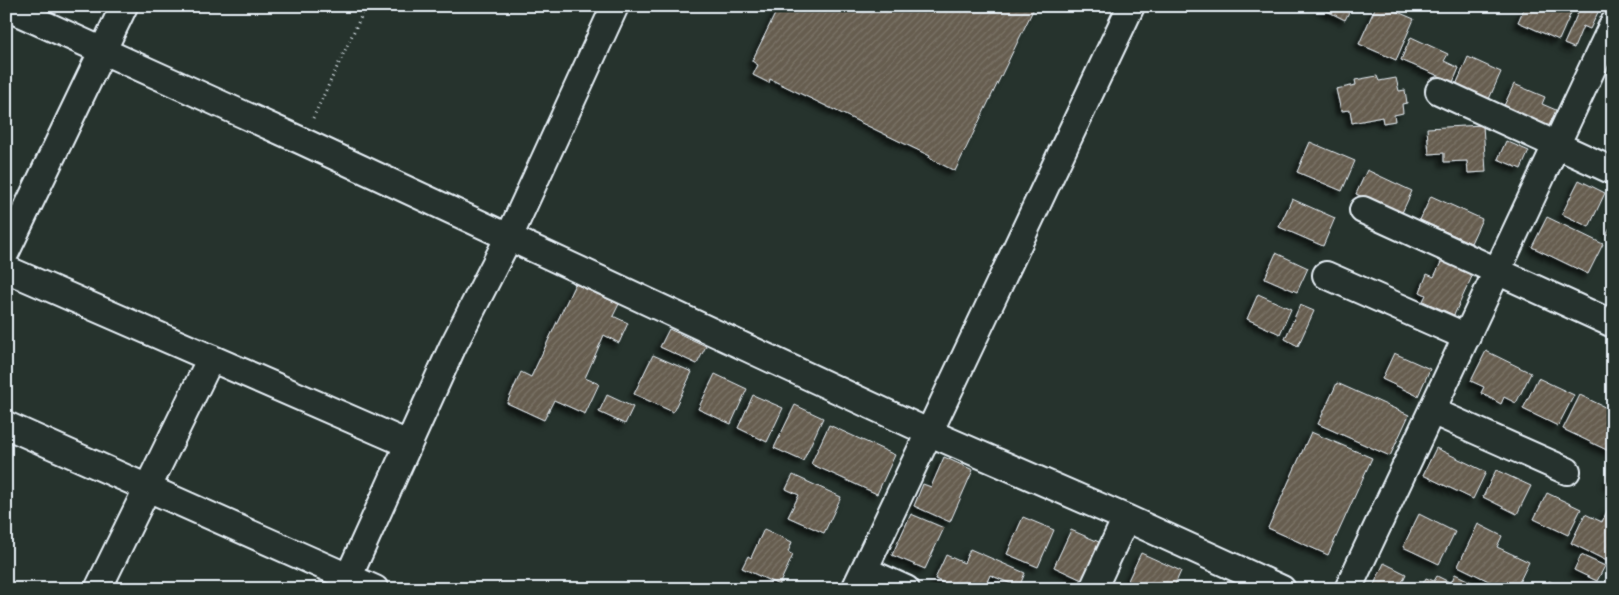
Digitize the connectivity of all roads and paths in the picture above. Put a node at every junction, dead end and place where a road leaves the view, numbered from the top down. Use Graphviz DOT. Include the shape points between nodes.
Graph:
graph roads {
  1 [pos="124,6"];
  2 [pos="366,6"];
  3 [pos="615,6"];
  4 [pos="1131,6"];
  5 [pos="6,7"];
  6 [pos="1613,24"];
  7 [pos="102,51"];
  8 [pos="1439,91"];
  9 [pos="302,141"];
  10 [pos="1557,145"];
  11 [pos="1613,171"];
  12 [pos="1362,210"];
  13 [pos="13,223"];
  14 [pos="508,237"];
  15 [pos="6,252"];
  16 [pos="6,269"];
  17 [pos="1498,271"];
  18 [pos="1326,275"];
  19 [pos="1613,324"];
  20 [pos="1467,337"];
  21 [pos="210,358"];
  22 [pos="1432,411"];
  23 [pos="6,425"];
  24 [pos="928,432"];
  25 [pos="408,444"];
  26 [pos="1567,471"];
  27 [pos="146,487"];
  28 [pos="1126,518"];
  29 [pos="859,579"];
  30 [pos="346,583"];
  31 [pos="98,589"];
  32 [pos="375,589"];
  33 [pos="906,589"];
  34 [pos="1092,589"];
  35 [pos="1282,589"];
  36 [pos="1348,589"];
  1 -- 7 [label="street"];
  2 -- 9 [label="path"];
  3 -- 14 [label="street"];
  4 -- 24 [label="street"];
  5 -- 7 [label="street"];
  6 -- 10 [label="street"];
  7 -- 9 [label="street"];
  7 -- 13 [label="street"];
  8 -- 10 [label="street"];
  9 -- 14 [label="street"];
  10 -- 11 [label="street"];
  10 -- 17 [label="street"];
  12 -- 17 [label="street"];
  13 -- 15 [label="street"];
  14 -- 24 [label="street"];
  14 -- 25 [label="street"];
  16 -- 21 [label="street"];
  17 -- 19 [label="street"];
  17 -- 20 [label="street"];
  18 -- 20 [label="street"];
  20 -- 22 [label="street"];
  21 -- 25 [label="street"];
  21 -- 27 [label="street"];
  22 -- 26 [label="street"];
  22 -- 36 [label="street"];
  23 -- 27 [label="street"];
  24 -- 28 [label="street"];
  24 -- 29 [label="street"];
  25 -- 30 [label="street"];
  27 -- 30 [label="street"];
  27 -- 31 [label="street"];
  28 -- 34 [label="street"];
  28 -- 35 [label="street"];
  29 -- 33 [label="street"];
  30 -- 32 [label="street"];
}
